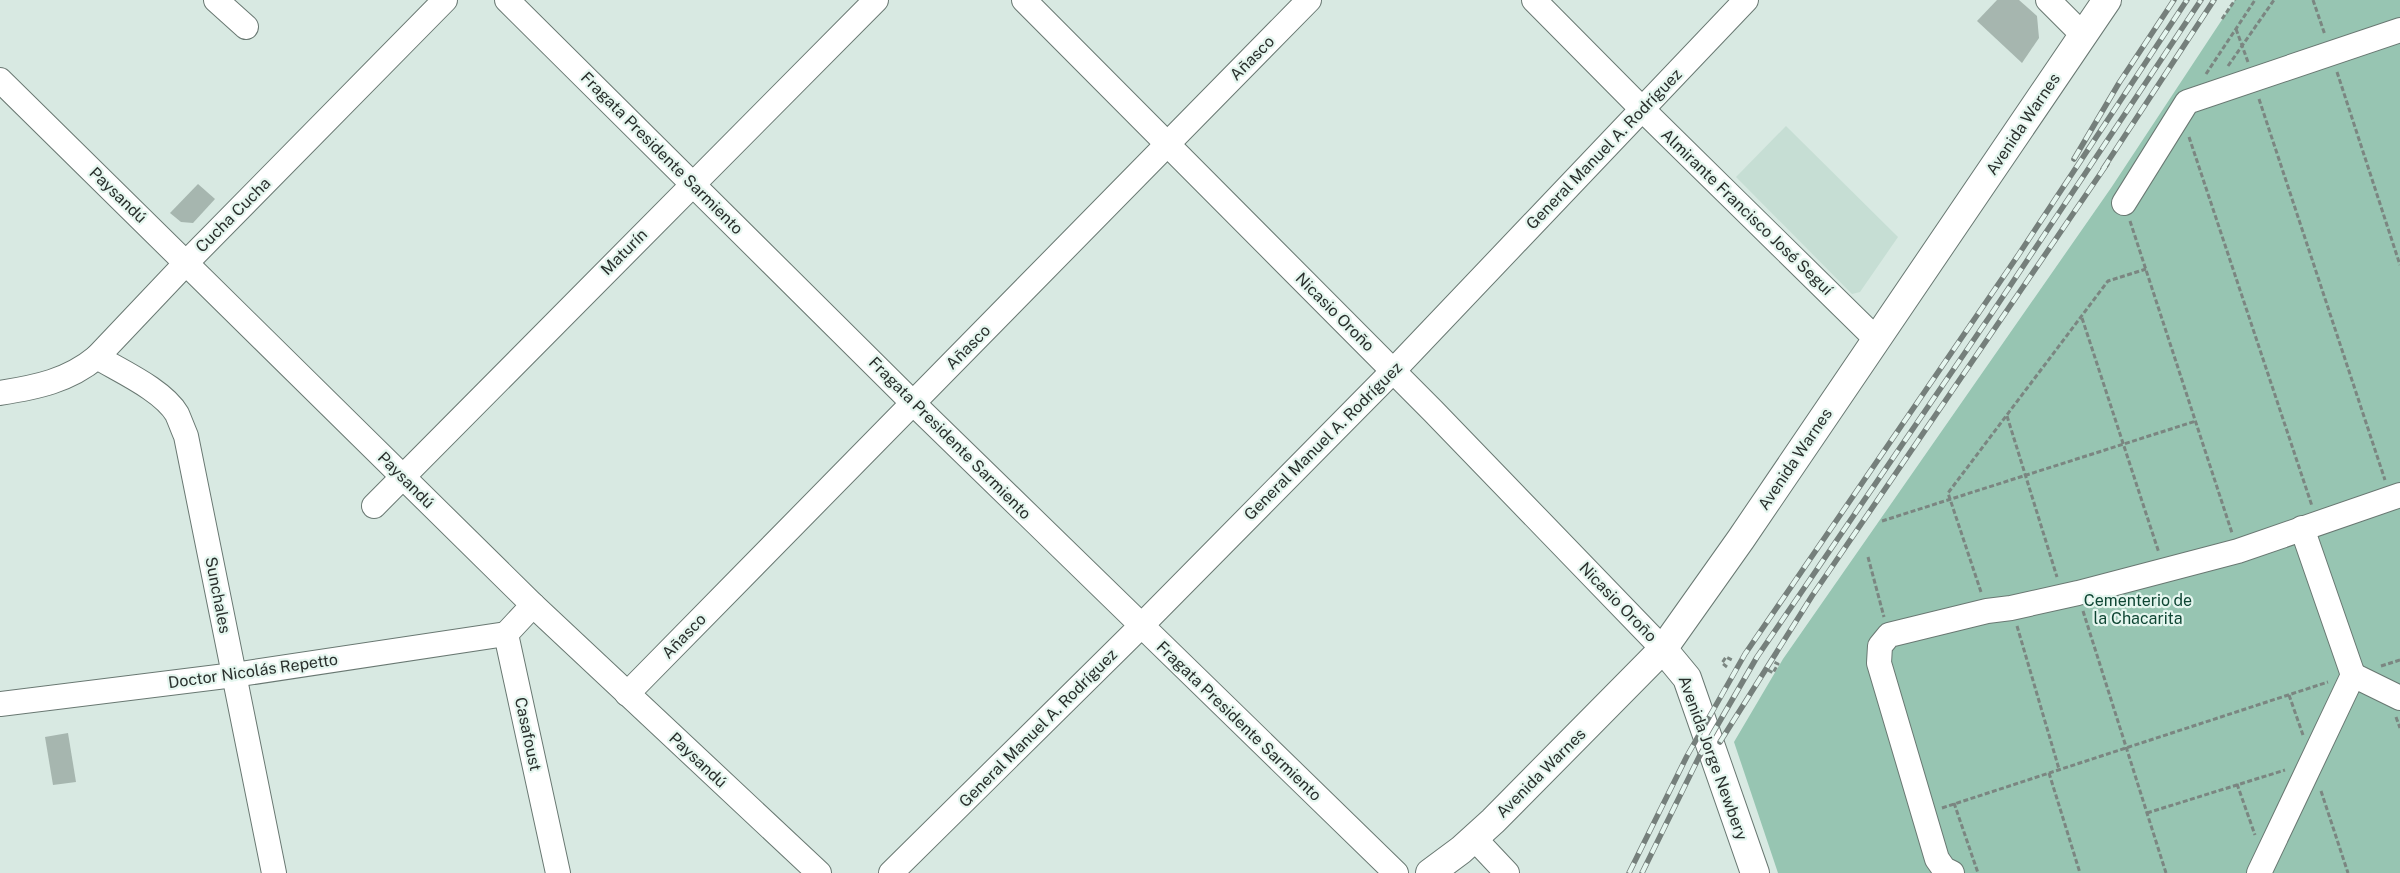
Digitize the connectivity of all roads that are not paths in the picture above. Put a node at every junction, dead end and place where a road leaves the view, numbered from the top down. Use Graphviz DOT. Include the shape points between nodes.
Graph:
graph roads {
  1 [pos="216,0"];
  2 [pos="445,0"];
  3 [pos="507,0"];
  4 [pos="876,0"];
  5 [pos="1024,0"];
  6 [pos="1309,0"];
  7 [pos="1534,0"];
  8 [pos="1746,0"];
  9 [pos="2048,0"];
  10 [pos="2107,0"];
  11 [pos="246,27"];
  12 [pos="2400,30"];
  13 [pos="2083,35"];
  14 [pos="0,80"];
  15 [pos="1642,109"];
  16 [pos="1168,144"];
  17 [pos="693,182"];
  18 [pos="2124,203"];
  19 [pos="187,262"];
  20 [pos="1876,339"];
  21 [pos="97,357"];
  22 [pos="1392,371"];
  23 [pos="0,393"];
  24 [pos="913,402"];
  25 [pos="403,476"];
  26 [pos="2395,497"];
  27 [pos="374,506"];
  28 [pos="2310,526"];
  29 [pos="533,605"];
  30 [pos="1141,626"];
  31 [pos="506,634"];
  32 [pos="1663,648"];
  33 [pos="234,675"];
  34 [pos="2353,675"];
  35 [pos="627,694"];
  36 [pos="2400,698"];
  37 [pos="0,704"];
  38 [pos="1474,838"];
  39 [pos="2262,868"];
  40 [pos="274,873"];
  41 [pos="558,873"];
  42 [pos="818,873"];
  43 [pos="891,873"];
  44 [pos="1396,873"];
  45 [pos="1430,873"];
  46 [pos="1507,873"];
  47 [pos="1755,873"];
  48 [pos="1952,873"];
  1 -- 11 [label="street"];
  2 -- 19 [label="street, Cucha Cucha"];
  3 -- 17 [label="street, Fragata Presidente Sarmiento"];
  4 -- 17 [label="street, Maturín"];
  5 -- 16 [label="street, Nicasio Oroño"];
  6 -- 16 [label="street, Añasco"];
  7 -- 15 [label="street, Almirante Francisco José Seguí"];
  8 -- 15 [label="street, General Manuel A. Rodríguez"];
  9 -- 13 [label="street"];
  10 -- 13 [label="main road, Avenida Warnes"];
  12 -- 18 [label="street" via="2192,103"];
  13 -- 20 [label="main road, Avenida Warnes"];
  14 -- 19 [label="street, Paysandú"];
  15 -- 20 [label="street, Almirante Francisco José Seguí"];
  15 -- 22 [label="street, General Manuel A. Rodríguez"];
  16 -- 22 [label="street, Nicasio Oroño"];
  16 -- 24 [label="street, Añasco"];
  17 -- 24 [label="street, Fragata Presidente Sarmiento"];
  17 -- 25 [label="street, Maturín"];
  19 -- 21 [label="street, Cucha Cucha"];
  19 -- 25 [label="street, Paysandú"];
  20 -- 32 [label="main road, Avenida Warnes"];
  21 -- 23 [label="street, Cucha Cucha" via="64,379"];
  21 -- 33 [label="street, Sunchales" via="148,388 176,413 186,436"];
  22 -- 30 [label="street, General Manuel A. Rodríguez"];
  22 -- 32 [label="street, Nicasio Oroño"];
  24 -- 30 [label="street, Fragata Presidente Sarmiento"];
  24 -- 35 [label="street, Añasco"];
  25 -- 27 [label="street, Maturín"];
  25 -- 29 [label="street, Paysandú"];
  26 -- 28 [label="street"];
  28 -- 34 [label="street"];
  28 -- 48 [label="street" via="2238,551 2071,595 1889,635 1880,646 1879,663 1938,860 1944,869"];
  29 -- 31 [label="street"];
  29 -- 35 [label="street, Paysandú"];
  30 -- 43 [label="street, General Manuel A. Rodríguez"];
  30 -- 44 [label="street, Fragata Presidente Sarmiento"];
  31 -- 33 [label="street, Doctor Nicolás Repetto"];
  31 -- 41 [label="street, Casafoust"];
  32 -- 38 [label="main road, Avenida Warnes"];
  32 -- 47 [label="main road, Avenida Jorge Newbery" via="1687,678"];
  33 -- 37 [label="street, Doctor Nicolás Repetto"];
  33 -- 40 [label="street, Sunchales"];
  34 -- 36 [label="street"];
  34 -- 39 [label="street"];
  35 -- 42 [label="street, Paysandú"];
  38 -- 45 [label="main road, Avenida Warnes"];
  38 -- 46 [label="street"];
}
